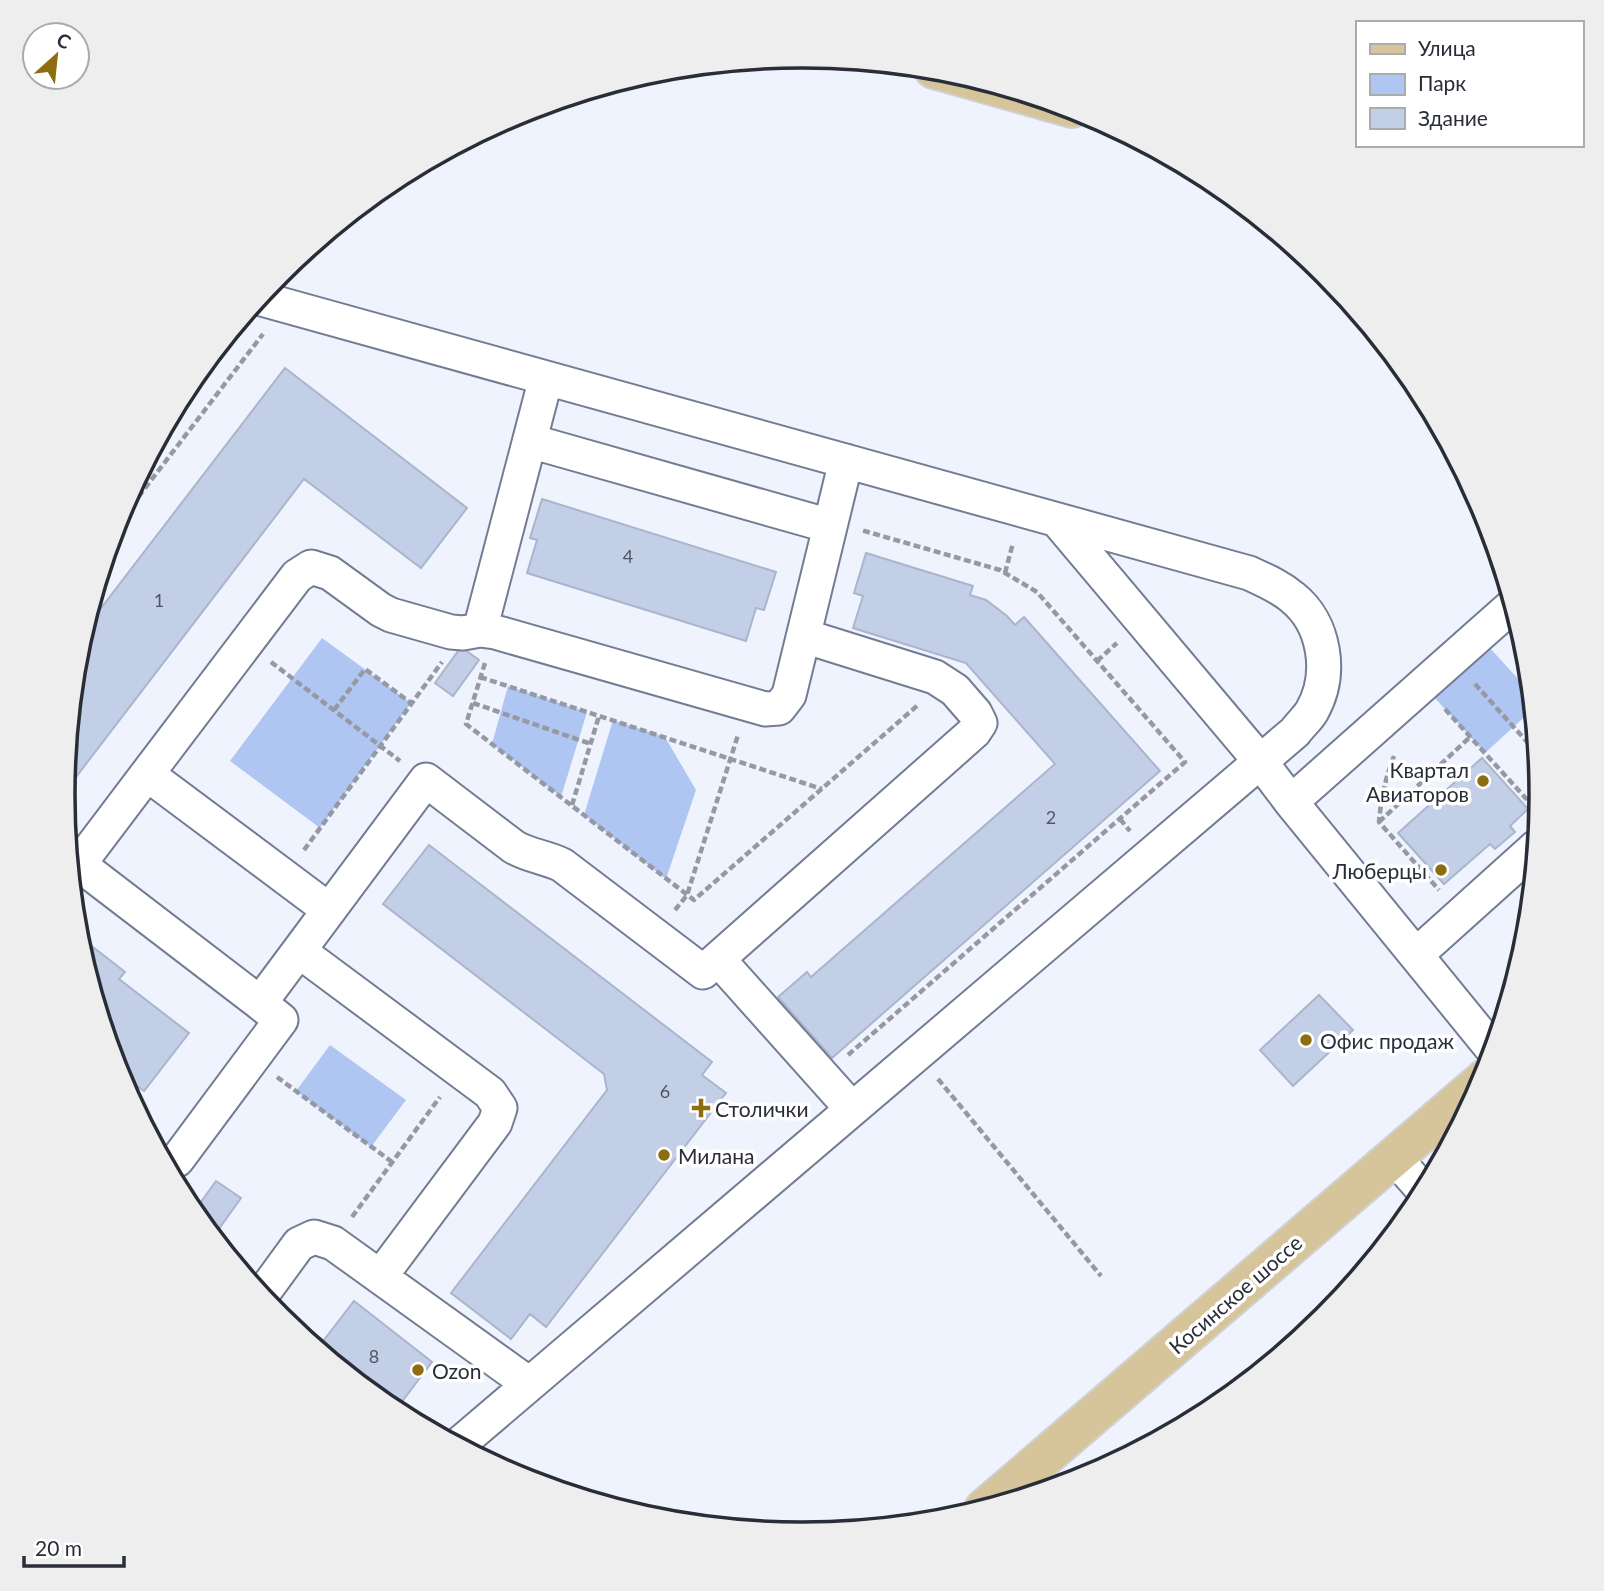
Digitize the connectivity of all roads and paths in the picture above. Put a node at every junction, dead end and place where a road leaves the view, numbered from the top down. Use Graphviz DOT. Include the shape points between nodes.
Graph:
graph roads {
  1 [pos="263,313"];
  2 [pos="546,379"];
  3 [pos="530,441"];
  4 [pos="846,461"];
  5 [pos="146,482"];
  6 [pos="1057,520"];
  7 [pos="831,524"];
  8 [pos="1013,543"];
  9 [pos="1005,573"];
  10 [pos="1505,612"];
  11 [pos="479,632"];
  12 [pos="804,636"];
  13 [pos="1124,637"];
  14 [pos="246,643"];
  15 [pos="1097,661"];
  16 [pos="480,677"];
  17 [pos="1470,679"];
  18 [pos="944,681"];
  19 [pos="411,703"];
  20 [pos="472,703"];
  21 [pos="748,704"];
  22 [pos="1440,704"];
  23 [pos="334,710"];
  24 [pos="599,716"];
  25 [pos="1470,737"];
  26 [pos="1527,742"];
  27 [pos="591,744"];
  28 [pos="380,746"];
  29 [pos="1395,755"];
  30 [pos="731,759"];
  31 [pos="1260,761"];
  32 [pos="147,774"];
  33 [pos="426,780"];
  34 [pos="822,789"];
  35 [pos="1291,802"];
  36 [pos="1529,802"];
  37 [pos="572,805"];
  38 [pos="1378,822"];
  39 [pos="1527,855"];
  40 [pos="77,856"];
  41 [pos="78,863"];
  42 [pos="285,877"];
  43 [pos="687,895"];
  44 [pos="329,911"];
  45 [pos="1461,914"];
  46 [pos="655,936"];
  47 [pos="299,951"];
  48 [pos="1416,955"];
  49 [pos="718,959"];
  50 [pos="260,1003"];
  51 [pos="1486,1041"];
  52 [pos="252,1059"];
  53 [pos="459,1071"];
  54 [pos="935,1076"];
  55 [pos="824,1077"];
  56 [pos="1463,1098"];
  57 [pos="852,1109"];
  58 [pos="1394,1157"];
  59 [pos="173,1161"];
  60 [pos="392,1162"];
  61 [pos="1417,1183"];
  62 [pos="333,1243"];
  63 [pos="1101,1276"];
  64 [pos="380,1277"];
  65 [pos="267,1288"];
  66 [pos="529,1384"];
  67 [pos="465,1440"];
  68 [pos="1002,1494"];
  1 -- 2 [label="street"];
  1 -- 5 [label="path"];
  2 -- 3 [label="street"];
  2 -- 4 [label="street"];
  3 -- 7 [label="street"];
  3 -- 11 [label="street"];
  4 -- 6 [label="street"];
  4 -- 7 [label="street"];
  6 -- 31 [label="street"];
  6 -- 31 [label="street" via="1249,573 1294,598 1321,639 1322,688 1312,712"];
  7 -- 9 [label="path"];
  7 -- 12 [label="street"];
  8 -- 9 [label="path"];
  9 -- 15 [label="path" via="1037,592"];
  10 -- 35 [label="street"];
  11 -- 14 [label="street" via="452,632 391,615 330,573 311,567 297,576"];
  11 -- 16 [label="path"];
  11 -- 19 [label="path"];
  11 -- 21 [label="street"];
  12 -- 18 [label="street"];
  12 -- 21 [label="street" via="789,695 779,708"];
  13 -- 15 [label="path"];
  14 -- 23 [label="path"];
  14 -- 32 [label="street"];
  15 -- 55 [label="path" via="1185,762"];
  16 -- 20 [label="path"];
  16 -- 24 [label="path"];
  17 -- 26 [label="path"];
  18 -- 34 [label="path"];
  18 -- 49 [label="street" via="975,713 979,723 974,732"];
  19 -- 23 [label="path" via="365,669"];
  19 -- 28 [label="path"];
  20 -- 27 [label="path"];
  20 -- 37 [label="path" via="466,723"];
  21 -- 30 [label="path"];
  22 -- 25 [label="path"];
  23 -- 28 [label="path"];
  24 -- 27 [label="path"];
  24 -- 30 [label="path"];
  25 -- 36 [label="path"];
  25 -- 38 [label="path"];
  27 -- 37 [label="path"];
  28 -- 33 [label="path"];
  28 -- 42 [label="path"];
  29 -- 38 [label="path"];
  30 -- 34 [label="path"];
  30 -- 43 [label="path"];
  31 -- 35 [label="street"];
  31 -- 57 [label="street"];
  32 -- 40 [label="street"];
  32 -- 42 [label="street"];
  33 -- 44 [label="street"];
  33 -- 46 [label="street" via="514,847 562,865"];
  34 -- 43 [label="path" via="694,900"];
  35 -- 48 [label="street"];
  37 -- 43 [label="path"];
  38 -- 45 [label="path"];
  39 -- 45 [label="street"];
  41 -- 50 [label="street"];
  42 -- 44 [label="street"];
  43 -- 46 [label="path"];
  44 -- 47 [label="street"];
  45 -- 48 [label="street"];
  46 -- 49 [label="street" via="703,972"];
  47 -- 50 [label="street"];
  47 -- 53 [label="street"];
  48 -- 51 [label="street"];
  49 -- 55 [label="street"];
  50 -- 52 [label="street" via="281,1020"];
  52 -- 59 [label="street"];
  52 -- 60 [label="path"];
  53 -- 60 [label="path"];
  53 -- 64 [label="street" via="490,1093 500,1108 495,1123"];
  54 -- 63 [label="path"];
  55 -- 57 [label="street"];
  56 -- 58 [label="main road, Косинское шоссе"];
  57 -- 66 [label="street"];
  58 -- 61 [label="street"];
  58 -- 68 [label="main road, Косинское шоссе"];
  60 -- 62 [label="path"];
  62 -- 64 [label="street"];
  62 -- 65 [label="street" via="314,1237 299,1244"];
  64 -- 66 [label="street"];
  66 -- 67 [label="street"];
}
